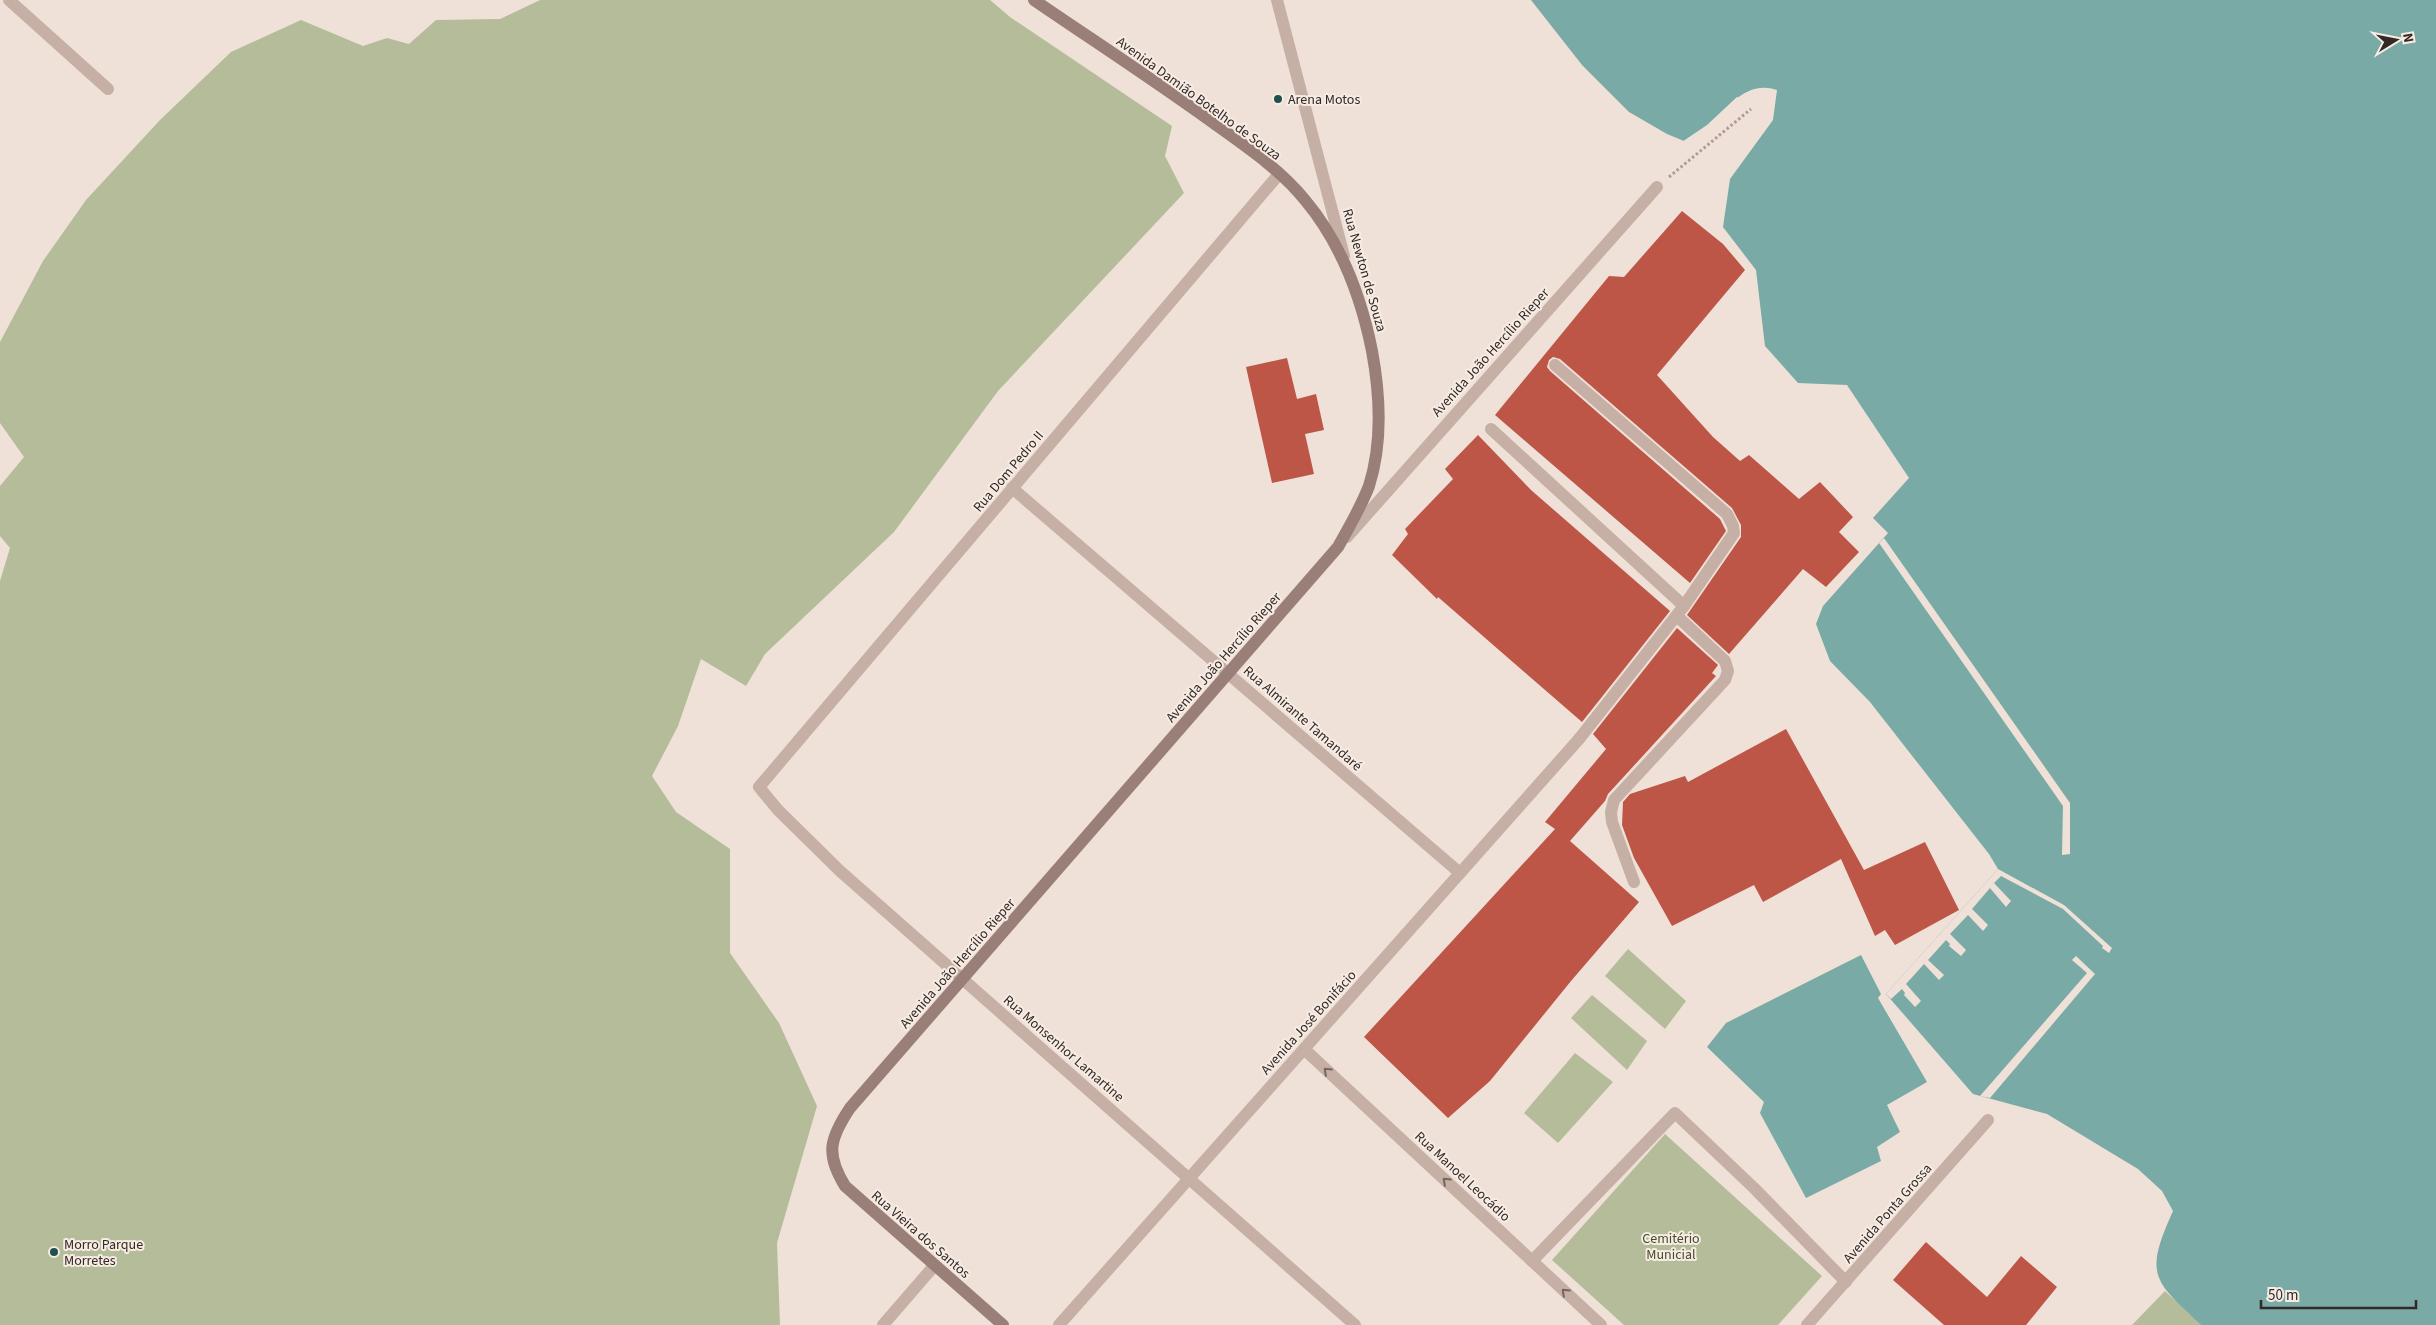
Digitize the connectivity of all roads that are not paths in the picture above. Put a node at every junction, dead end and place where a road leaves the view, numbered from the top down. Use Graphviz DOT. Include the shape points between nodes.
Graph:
graph roads {
  1 [pos="9,0"];
  2 [pos="1034,0"];
  3 [pos="1277,0"];
  4 [pos="108,89"];
  5 [pos="1279,174"];
  6 [pos="1657,187"];
  7 [pos="1346,263"];
  8 [pos="1555,364"];
  9 [pos="1491,429"];
  10 [pos="1012,488"];
  11 [pos="1338,546"];
  12 [pos="1680,611"];
  13 [pos="1228,674"];
  14 [pos="759,787"];
  15 [pos="1460,873"];
  16 [pos="1634,882"];
  17 [pos="963,979"];
  18 [pos="1304,1049"];
  19 [pos="1988,1120"];
  20 [pos="832,1158"];
  21 [pos="1189,1178"];
  22 [pos="1532,1261"];
  23 [pos="934,1266"];
  24 [pos="1846,1282"];
  25 [pos="1812,1323"];
  26 [pos="883,1325"];
  27 [pos="1002,1325"];
  28 [pos="1059,1325"];
  29 [pos="1355,1325"];
  30 [pos="1601,1325"];
  1 -- 4 [label="street"];
  2 -- 5 [label="main road, Avenida Damião Botelho de Souza" via="1196,110"];
  3 -- 7 [label="street, Rua Newton de Souza"];
  5 -- 7 [label="main road, Avenida Damião Botelho de Souza" via="1305,199"];
  5 -- 10 [label="street, Rua Dom Pedro II"];
  6 -- 11 [label="street, Avenida João Hercílio Rieper"];
  7 -- 11 [label="main road, Rua Newton de Souza" via="1370,344 1379,424 1369,485"];
  8 -- 12 [label="street, Avenida José Bonifácio" via="1727,514 1734,533"];
  9 -- 12 [label="street"];
  10 -- 13 [label="street, Rua Almirante Tamandaré"];
  10 -- 14 [label="street, Rua Dom Pedro II"];
  11 -- 13 [label="main road, Avenida João Hercílio Rieper"];
  12 -- 15 [label="street, Avenida José Bonifácio" via="1579,739"];
  12 -- 16 [label="street" via="1725,661 1728,671 1725,680 1614,800 1612,822"];
  13 -- 15 [label="street, Rua Almirante Tamandaré"];
  13 -- 17 [label="main road, Avenida João Hercílio Rieper"];
  14 -- 17 [label="street, Rua Monsenhor Lamartine" via="814,846"];
  15 -- 18 [label="street, Avenida José Bonifácio"];
  17 -- 20 [label="main road, Avenida João Hercílio Rieper" via="850,1108 837,1127 831,1144"];
  17 -- 21 [label="street, Rua Monsenhor Lamartine"];
  18 -- 21 [label="street, Avenida José Bonifácio"];
  22 -- 18 [label="street, Rua Manoel Leocádio, one-way"];
  19 -- 24 [label="street, Avenida Ponta Grossa"];
  20 -- 23 [label="main road, Rua Vieira dos Santos" via="845,1186"];
  21 -- 28 [label="street, Avenida José Bonifácio"];
  21 -- 29 [label="street, Rua Monsenhor Lamartine"];
  22 -- 24 [label="street" via="1675,1113"];
  30 -- 22 [label="street, Rua Manoel Leocádio, one-way"];
  23 -- 26 [label="street"];
  23 -- 27 [label="main road, Rua Vieira dos Santos"];
  24 -- 25 [label="street, Avenida Ponta Grossa"];
}
